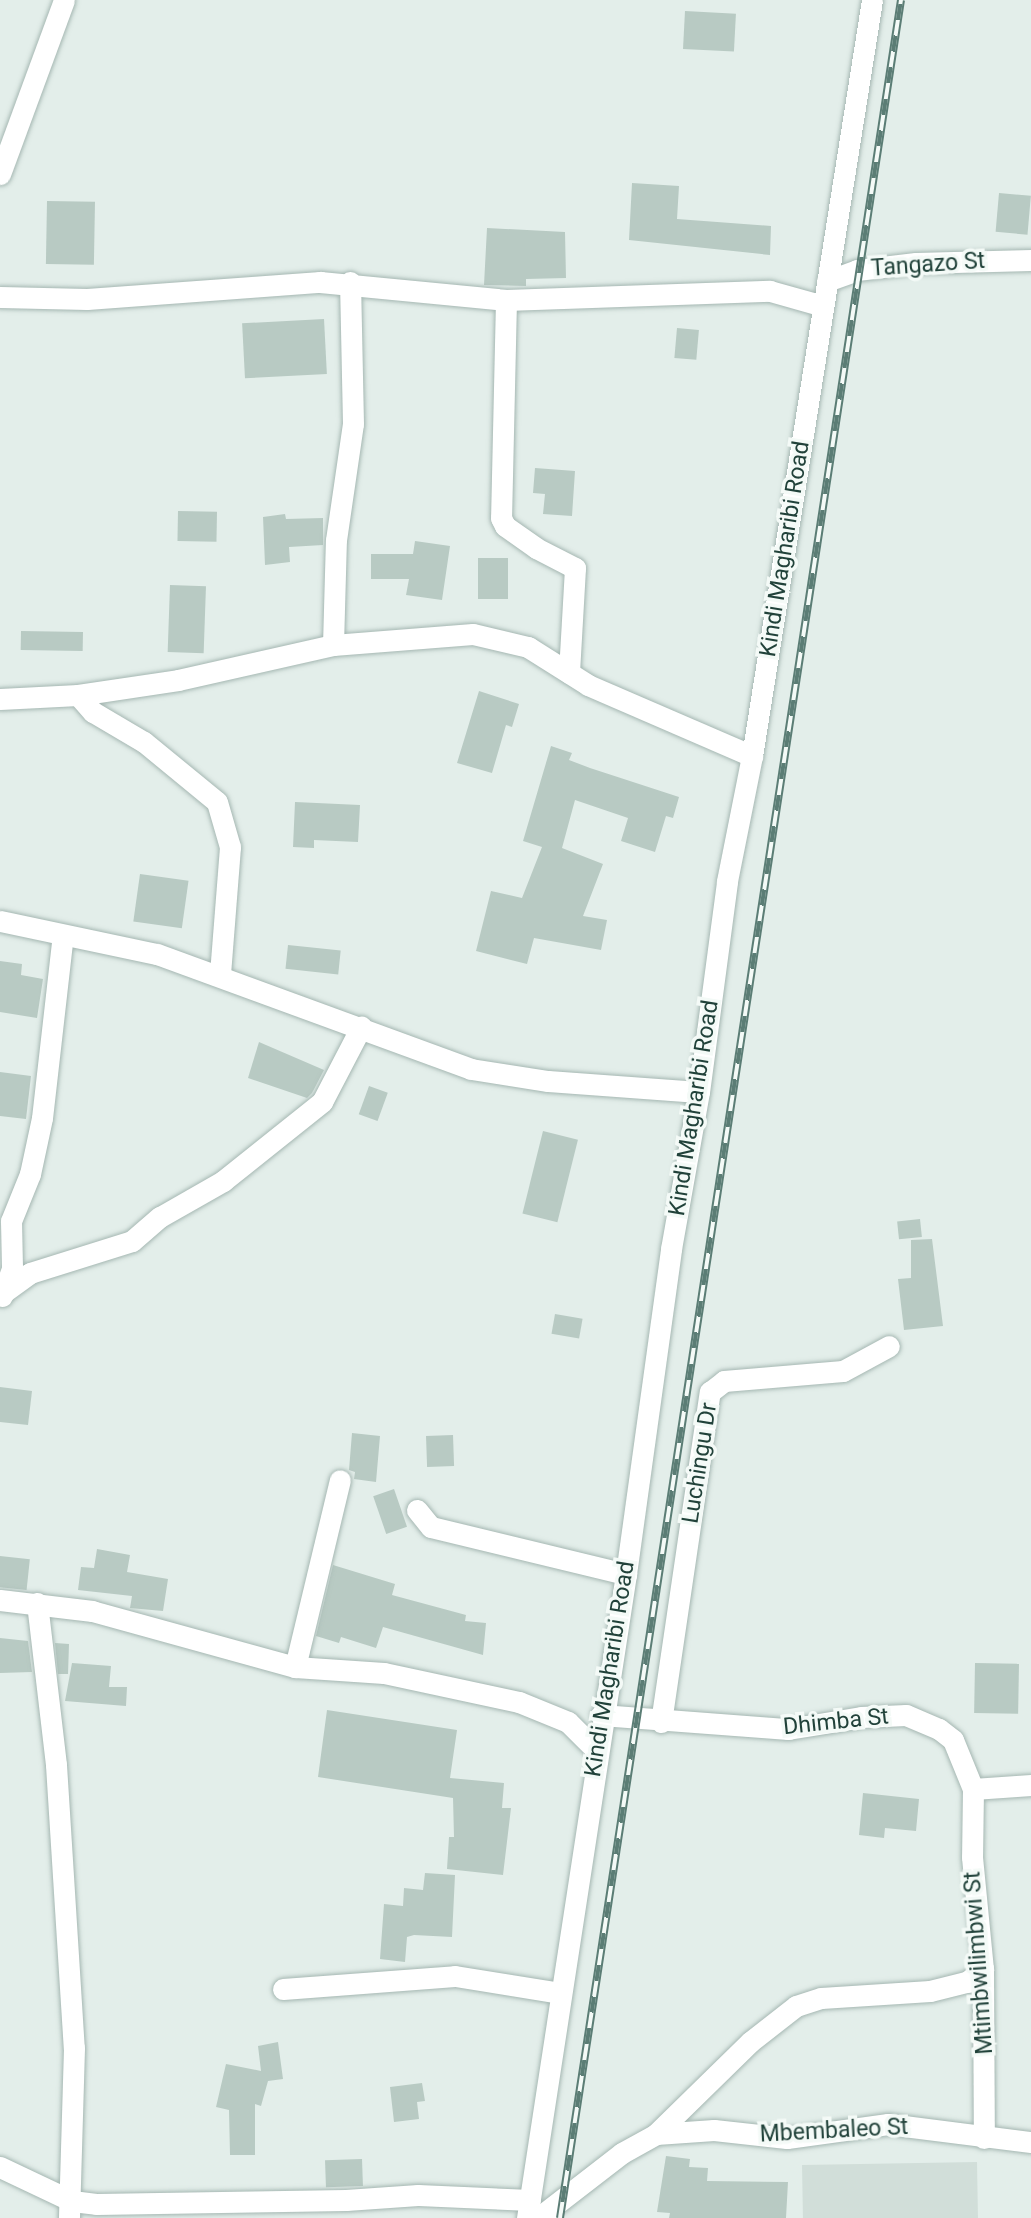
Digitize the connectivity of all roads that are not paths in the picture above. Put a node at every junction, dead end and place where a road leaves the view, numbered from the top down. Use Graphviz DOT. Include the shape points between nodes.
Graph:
graph roads {
  1 [pos="64,0"];
  2 [pos="872,0"];
  3 [pos="0,174"];
  4 [pos="1031,260"];
  5 [pos="827,281"];
  6 [pos="350,282"];
  7 [pos="0,297"];
  8 [pos="506,300"];
  9 [pos="823,306"];
  10 [pos="333,645"];
  11 [pos="569,673"];
  12 [pos="78,695"];
  13 [pos="0,699"];
  14 [pos="752,756"];
  15 [pos="0,921"];
  16 [pos="64,935"];
  17 [pos="220,975"];
  18 [pos="361,1027"];
  19 [pos="699,1092"];
  20 [pos="2,1296"];
  21 [pos="889,1346"];
  22 [pos="340,1480"];
  23 [pos="416,1510"];
  24 [pos="626,1574"];
  25 [pos="0,1600"];
  26 [pos="37,1603"];
  27 [pos="295,1667"];
  28 [pos="601,1715"];
  29 [pos="661,1721"];
  30 [pos="596,1750"];
  31 [pos="1031,1786"];
  32 [pos="973,1789"];
  33 [pos="983,1969"];
  34 [pos="283,1989"];
  35 [pos="559,1993"];
  36 [pos="656,2134"];
  37 [pos="984,2138"];
  38 [pos="1031,2142"];
  39 [pos="0,2167"];
  40 [pos="71,2209"];
  41 [pos="532,2212"];
  1 -- 3 [label="street"];
  2 -- 5 [label="street, Kindi Magharibi Road"];
  4 -- 5 [label="street, Tangazo St" via="916,262 857,270"];
  5 -- 9 [label="street, Kindi Magharibi Road"];
  6 -- 7 [label="street" via="87,299"];
  6 -- 8 [label="street"];
  6 -- 10 [label="street" via="354,424 337,540"];
  8 -- 9 [label="street" via="731,290 770,291"];
  8 -- 11 [label="street" via="501,518 536,548 575,568"];
  9 -- 14 [label="street, Kindi Magharibi Road"];
  10 -- 11 [label="street" via="473,634 528,647"];
  10 -- 12 [label="street" via="178,680"];
  11 -- 14 [label="street" via="662,720"];
  12 -- 13 [label="street"];
  12 -- 17 [label="street" via="93,712 144,742 217,802 230,847"];
  14 -- 19 [label="street, Kindi Magharibi Road" via="727,881"];
  15 -- 16 [label="street"];
  16 -- 17 [label="street" via="156,954"];
  16 -- 20 [label="street" via="42,1118 30,1174 11,1221 12,1268"];
  17 -- 18 [label="street"];
  18 -- 19 [label="street" via="471,1069 548,1081"];
  18 -- 20 [label="street" via="322,1102 223,1181 160,1217 132,1241 30,1273"];
  19 -- 24 [label="street, Kindi Magharibi Road" via="671,1249"];
  21 -- 29 [label="street, Luchingu Dr" via="843,1371 724,1381 710,1392"];
  22 -- 27 [label="street"];
  23 -- 24 [label="street" via="431,1527"];
  24 -- 28 [label="street, Kindi Magharibi Road"];
  25 -- 26 [label="street"];
  26 -- 27 [label="street" via="92,1611"];
  26 -- 40 [label="street" via="56,1765 74,2049"];
  27 -- 30 [label="street" via="384,1674 519,1702 568,1722"];
  28 -- 29 [label="street, Dhimba St"];
  28 -- 30 [label="street, Kindi Magharibi Road"];
  29 -- 32 [label="street, Dhimba St" via="788,1729 861,1717 906,1716 953,1740"];
  30 -- 35 [label="street, Kindi Magharibi Road"];
  31 -- 32 [label="street"];
  32 -- 33 [label="street, Mtimbwilimbwi St" via="972,1857"];
  33 -- 36 [label="street" via="967,1982 930,1990 821,1998 796,2006 750,2042"];
  33 -- 37 [label="street, Mtimbwilimbwi St"];
  34 -- 35 [label="street" via="456,1976"];
  35 -- 41 [label="street, Kindi Magharibi Road"];
  36 -- 37 [label="street, Mbembaleo St" via="701,2130 787,2138 888,2124"];
  36 -- 41 [label="street, Mbembaleo St"];
  37 -- 38 [label="street, Mbembaleo St"];
  39 -- 40 [label="street"];
  40 -- 41 [label="street" via="418,2195"];
}
